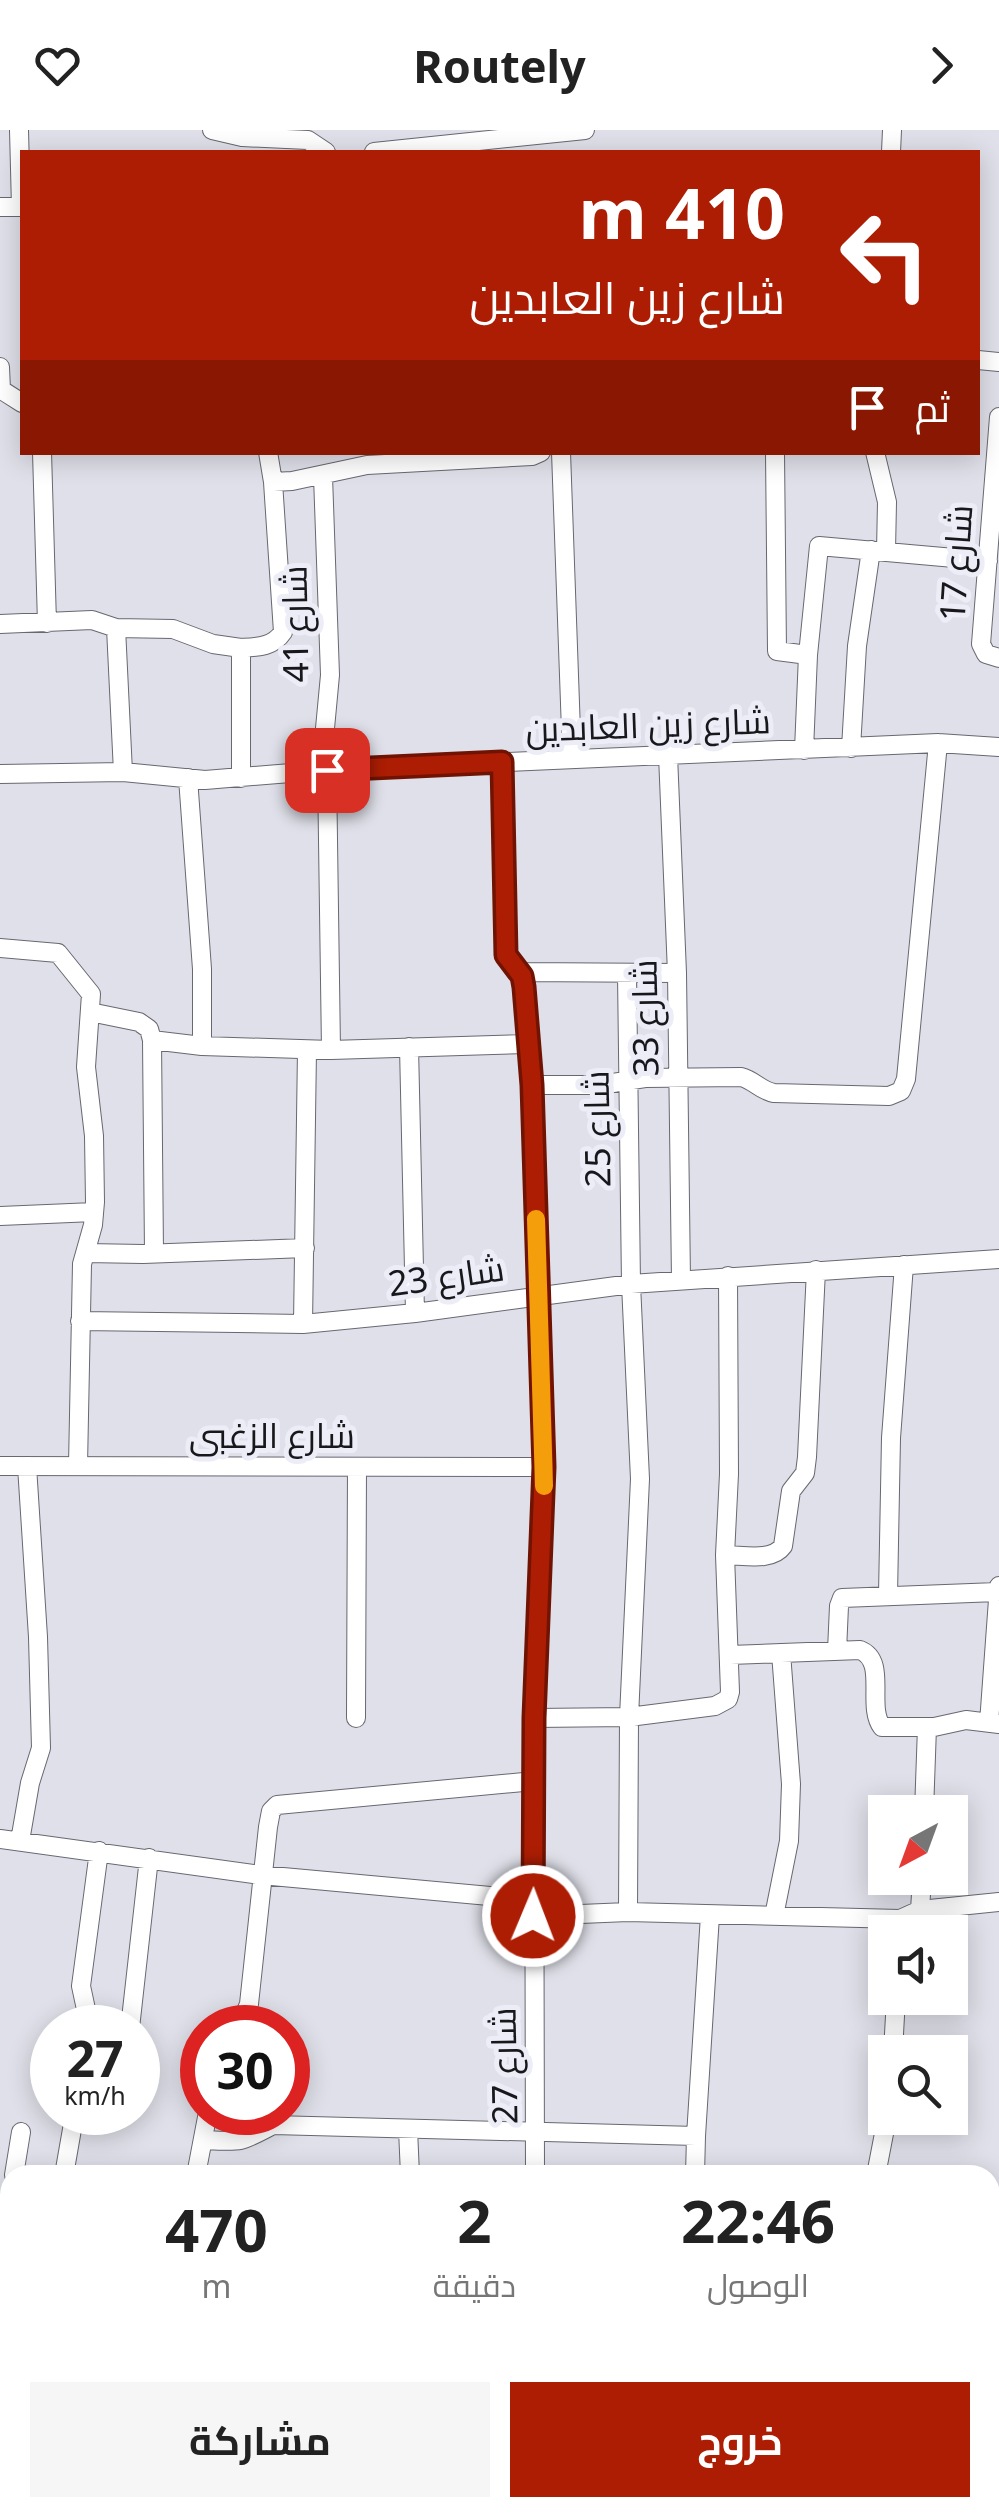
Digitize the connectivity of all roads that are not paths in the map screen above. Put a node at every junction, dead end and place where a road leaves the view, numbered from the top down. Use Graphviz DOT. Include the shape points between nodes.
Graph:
graph roads {
  1 [pos="19,130"];
  2 [pos="212,130"];
  3 [pos="585,130"];
  4 [pos="553,137"];
  5 [pos="415,143"];
  6 [pos="323,150"];
  7 [pos="383,150"];
  8 [pos="20,156"];
  9 [pos="0,367"];
  10 [pos="0,390"];
  11 [pos="999,417"];
  12 [pos="42,455"];
  13 [pos="268,455"];
  14 [pos="534,455"];
  15 [pos="561,455"];
  16 [pos="775,455"];
  17 [pos="876,455"];
  18 [pos="435,457"];
  19 [pos="323,476"];
  20 [pos="273,482"];
  21 [pos="879,550"];
  22 [pos="988,561"];
  23 [pos="993,588"];
  24 [pos="47,623"];
  25 [pos="0,624"];
  26 [pos="116,628"];
  27 [pos="241,648"];
  28 [pos="808,655"];
  29 [pos="992,656"];
  30 [pos="938,743"];
  31 [pos="999,747"];
  32 [pos="851,748"];
  33 [pos="804,750"];
  34 [pos="668,755"];
  35 [pos="572,758"];
  36 [pos="502,762"];
  37 [pos="324,771"];
  38 [pos="124,772"];
  39 [pos="0,774"];
  40 [pos="188,778"];
  41 [pos="242,778"];
  42 [pos="0,948"];
  43 [pos="519,972"];
  44 [pos="677,973"];
  45 [pos="628,974"];
  46 [pos="90,1012"];
  47 [pos="152,1040"];
  48 [pos="528,1044"];
  49 [pos="202,1046"];
  50 [pos="408,1048"];
  51 [pos="307,1050"];
  52 [pos="331,1050"];
  53 [pos="678,1078"];
  54 [pos="628,1081"];
  55 [pos="532,1085"];
  56 [pos="94,1212"];
  57 [pos="0,1216"];
  58 [pos="305,1248"];
  59 [pos="86,1253"];
  60 [pos="154,1253"];
  61 [pos="999,1258"];
  62 [pos="904,1264"];
  63 [pos="816,1270"];
  64 [pos="728,1276"];
  65 [pos="681,1280"];
  66 [pos="630,1284"];
  67 [pos="538,1294"];
  68 [pos="415,1314"];
  69 [pos="80,1321"];
  70 [pos="303,1324"];
  71 [pos="0,1466"];
  72 [pos="27,1466"];
  73 [pos="78,1466"];
  74 [pos="357,1467"];
  75 [pos="544,1467"];
  76 [pos="725,1555"];
  77 [pos="998,1589"];
  78 [pos="888,1595"];
  79 [pos="837,1651"];
  80 [pos="780,1653"];
  81 [pos="730,1655"];
  82 [pos="629,1717"];
  83 [pos="356,1718"];
  84 [pos="534,1718"];
  85 [pos="994,1724"];
  86 [pos="927,1727"];
  87 [pos="534,1782"];
  88 [pos="925,1795"];
  89 [pos="0,1839"];
  90 [pos="20,1841"];
  91 [pos="99,1850"];
  92 [pos="149,1858"];
  93 [pos="261,1876"];
  94 [pos="921,1895"];
  95 [pos="999,1902"];
  96 [pos="533,1908"];
  97 [pos="920,1910"];
  98 [pos="628,1912"];
  99 [pos="710,1915"];
  100 [pos="914,1915"];
  101 [pos="774,1916"];
  102 [pos="868,1923"];
  103 [pos="86,2005"];
  104 [pos="133,2005"];
  105 [pos="248,2005"];
  106 [pos="408,2129"];
  107 [pos="536,2130"];
  108 [pos="21,2132"];
  109 [pos="71,2135"];
  110 [pos="204,2135"];
  111 [pos="884,2135"];
  112 [pos="696,2136"];
  113 [pos="203,2140"];
  114 [pos="16,2165"];
  115 [pos="66,2165"];
  116 [pos="198,2165"];
  117 [pos="410,2165"];
  118 [pos="535,2165"];
  119 [pos="696,2165"];
  120 [pos="878,2165"];
  1 -- 8 [label="street"];
  2 -- 6 [label="street" via="308,140"];
  3 -- 4 [label="street"];
  4 -- 5 [label="street"];
  5 -- 7 [label="street"];
  9 -- 10 [label="street"];
  11 -- 22 [label="street, شارع 17"];
  12 -- 24 [label="street"];
  13 -- 20 [label="street"];
  14 -- 18 [label="street"];
  15 -- 35 [label="street"];
  16 -- 28 [label="street" via="777,650"];
  17 -- 21 [label="street" via="888,502"];
  18 -- 19 [label="street"];
  19 -- 20 [label="street"];
  19 -- 37 [label="street, شارع 41" via="330,676"];
  20 -- 27 [label="street" via="283,632 266,646"];
  21 -- 22 [label="street"];
  21 -- 28 [label="street" via="819,546"];
  21 -- 32 [label="street" via="857,646"];
  22 -- 23 [label="street, شارع 17"];
  23 -- 29 [label="street, شارع 17" via="982,644"];
  24 -- 25 [label="street"];
  24 -- 26 [label="street" via="92,620"];
  26 -- 27 [label="street" via="173,629"];
  26 -- 38 [label="street"];
  27 -- 41 [label="street"];
  28 -- 33 [label="street"];
  30 -- 31 [label="street, شارع زين العابدين"];
  30 -- 32 [label="street, شارع زين العابدين"];
  30 -- 53 [label="street" via="904,1088 889,1096 774,1093 741,1076"];
  32 -- 33 [label="street, شارع زين العابدين"];
  33 -- 34 [label="street, شارع زين العابدين"];
  34 -- 35 [label="street, شارع زين العابدين"];
  34 -- 44 [label="street, شارع 33"];
  35 -- 36 [label="street, شارع زين العابدين"];
  36 -- 37 [label="street, شارع زين العابدين"];
  36 -- 43 [label="street, شارع 27" via="506,955"];
  37 -- 41 [label="street, شارع زين العابدين"];
  37 -- 52 [label="street, شارع 41"];
  38 -- 39 [label="street, شارع زين العابدين"];
  38 -- 40 [label="street, شارع زين العابدين"];
  40 -- 41 [label="street, شارع زين العابدين"];
  40 -- 49 [label="street"];
  42 -- 46 [label="street" via="58,953 90,994"];
  43 -- 45 [label="street"];
  43 -- 48 [label="street, شارع 27"];
  44 -- 45 [label="street"];
  44 -- 53 [label="street, شارع 33"];
  45 -- 54 [label="street, شارع 25"];
  46 -- 47 [label="street" via="138,1022"];
  46 -- 56 [label="street" via="86,1067"];
  47 -- 49 [label="street"];
  47 -- 60 [label="street"];
  48 -- 50 [label="street"];
  48 -- 55 [label="street, شارع 27"];
  49 -- 51 [label="street"];
  50 -- 52 [label="street"];
  50 -- 68 [label="street"];
  51 -- 52 [label="street"];
  51 -- 58 [label="street"];
  53 -- 54 [label="street"];
  53 -- 65 [label="street, شارع 33"];
  54 -- 55 [label="street"];
  54 -- 66 [label="street, شارع 25"];
  55 -- 67 [label="street, شارع 27"];
  56 -- 57 [label="street"];
  56 -- 59 [label="street"];
  58 -- 60 [label="street"];
  58 -- 70 [label="street"];
  59 -- 60 [label="street"];
  59 -- 69 [label="street"];
  61 -- 62 [label="street, شارع 23"];
  62 -- 63 [label="street, شارع 23"];
  62 -- 78 [label="street" via="890,1438"];
  63 -- 64 [label="street, شارع 23"];
  63 -- 76 [label="street" via="807,1458 792,1492 784,1546 770,1556"];
  64 -- 65 [label="street, شارع 23"];
  64 -- 76 [label="street"];
  65 -- 66 [label="street, شارع 23"];
  66 -- 67 [label="street, شارع 23"];
  66 -- 82 [label="street, شارع 25" via="640,1479"];
  67 -- 68 [label="street, شارع 23"];
  67 -- 75 [label="street, شارع 27"];
  68 -- 70 [label="street, شارع 23"];
  69 -- 70 [label="street, شارع 23"];
  69 -- 73 [label="street"];
  71 -- 72 [label="street, شارع الزغبى"];
  72 -- 73 [label="street, شارع الزغبى"];
  72 -- 90 [label="street" via="41,1748"];
  73 -- 74 [label="street, شارع الزغبى"];
  74 -- 75 [label="street, شارع الزغبى"];
  74 -- 83 [label="street"];
  75 -- 84 [label="street, شارع 27"];
  76 -- 81 [label="street"];
  77 -- 78 [label="street"];
  77 -- 85 [label="street"];
  78 -- 79 [label="street" via="840,1600"];
  79 -- 80 [label="street"];
  79 -- 86 [label="street" via="871,1656 879,1725"];
  80 -- 81 [label="street"];
  80 -- 101 [label="street" via="791,1784 789,1842"];
  81 -- 82 [label="street" via="730,1692 722,1704"];
  82 -- 84 [label="street"];
  82 -- 98 [label="street, شارع 25"];
  84 -- 87 [label="street, شارع 27"];
  85 -- 86 [label="street" via="966,1720"];
  86 -- 88 [label="street"];
  87 -- 93 [label="street" via="282,1802 271,1811"];
  87 -- 96 [label="street, شارع 27"];
  89 -- 90 [label="street"];
  90 -- 91 [label="street"];
  91 -- 92 [label="street"];
  91 -- 103 [label="street" via="82,1986"];
  92 -- 93 [label="street"];
  92 -- 104 [label="street"];
  93 -- 96 [label="street"];
  93 -- 105 [label="street"];
  94 -- 97 [label="street"];
  95 -- 97 [label="street"];
  96 -- 98 [label="street"];
  96 -- 107 [label="street, شارع 27"];
  97 -- 100 [label="street"];
  98 -- 99 [label="street"];
  99 -- 101 [label="street"];
  99 -- 112 [label="street"];
  101 -- 102 [label="street"];
  106 -- 107 [label="street"];
  106 -- 113 [label="street" via="273,2125 238,2142"];
  106 -- 117 [label="street"];
  107 -- 112 [label="street"];
  107 -- 118 [label="street, شارع 27"];
  108 -- 114 [label="street"];
  109 -- 115 [label="street"];
  110 -- 113 [label="street"];
  111 -- 120 [label="street"];
  112 -- 119 [label="street"];
  113 -- 116 [label="street"];
}
